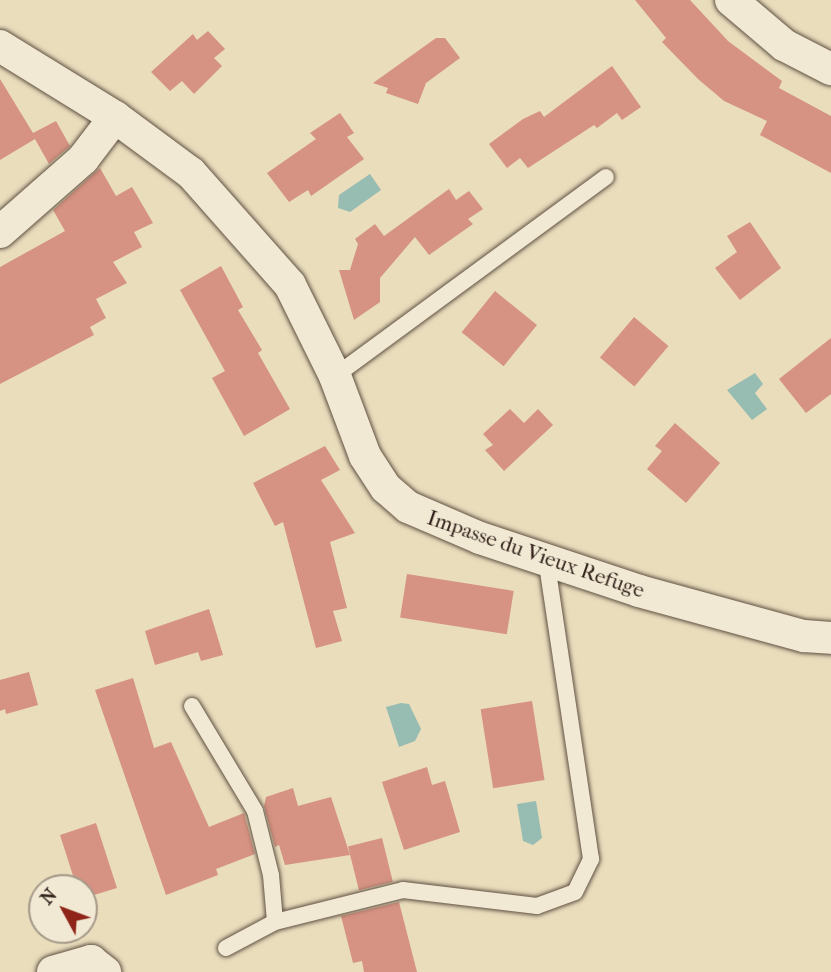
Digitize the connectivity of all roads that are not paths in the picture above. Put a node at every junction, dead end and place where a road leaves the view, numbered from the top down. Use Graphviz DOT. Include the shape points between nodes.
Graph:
graph roads {
  1 [pos="731,0"];
  2 [pos="0,46"];
  3 [pos="831,69"];
  4 [pos="115,117"];
  5 [pos="606,177"];
  6 [pos="0,232"];
  7 [pos="335,376"];
  8 [pos="546,559"];
  9 [pos="831,638"];
  10 [pos="192,706"];
  11 [pos="275,922"];
  12 [pos="226,948"];
  13 [pos="53,972"];
  14 [pos="105,972"];
  1 -- 3 [label="street" via="784,45"];
  2 -- 4 [label="street, Impasse du Vieux Refuge"];
  4 -- 6 [label="street" via="83,159"];
  4 -- 7 [label="street, Impasse du Vieux Refuge" via="191,173 290,285"];
  5 -- 7 [label="lane"];
  7 -- 8 [label="street, Impasse du Vieux Refuge" via="365,456 386,488 408,507 480,538"];
  8 -- 9 [label="street, Impasse du Vieux Refuge" via="639,591 804,636"];
  8 -- 11 [label="lane" via="591,859 575,892 537,906 403,890"];
  10 -- 11 [label="lane" via="255,811 271,875"];
  11 -- 12 [label="lane"];
  13 -- 14 [label="street" via="91,961"];
}
